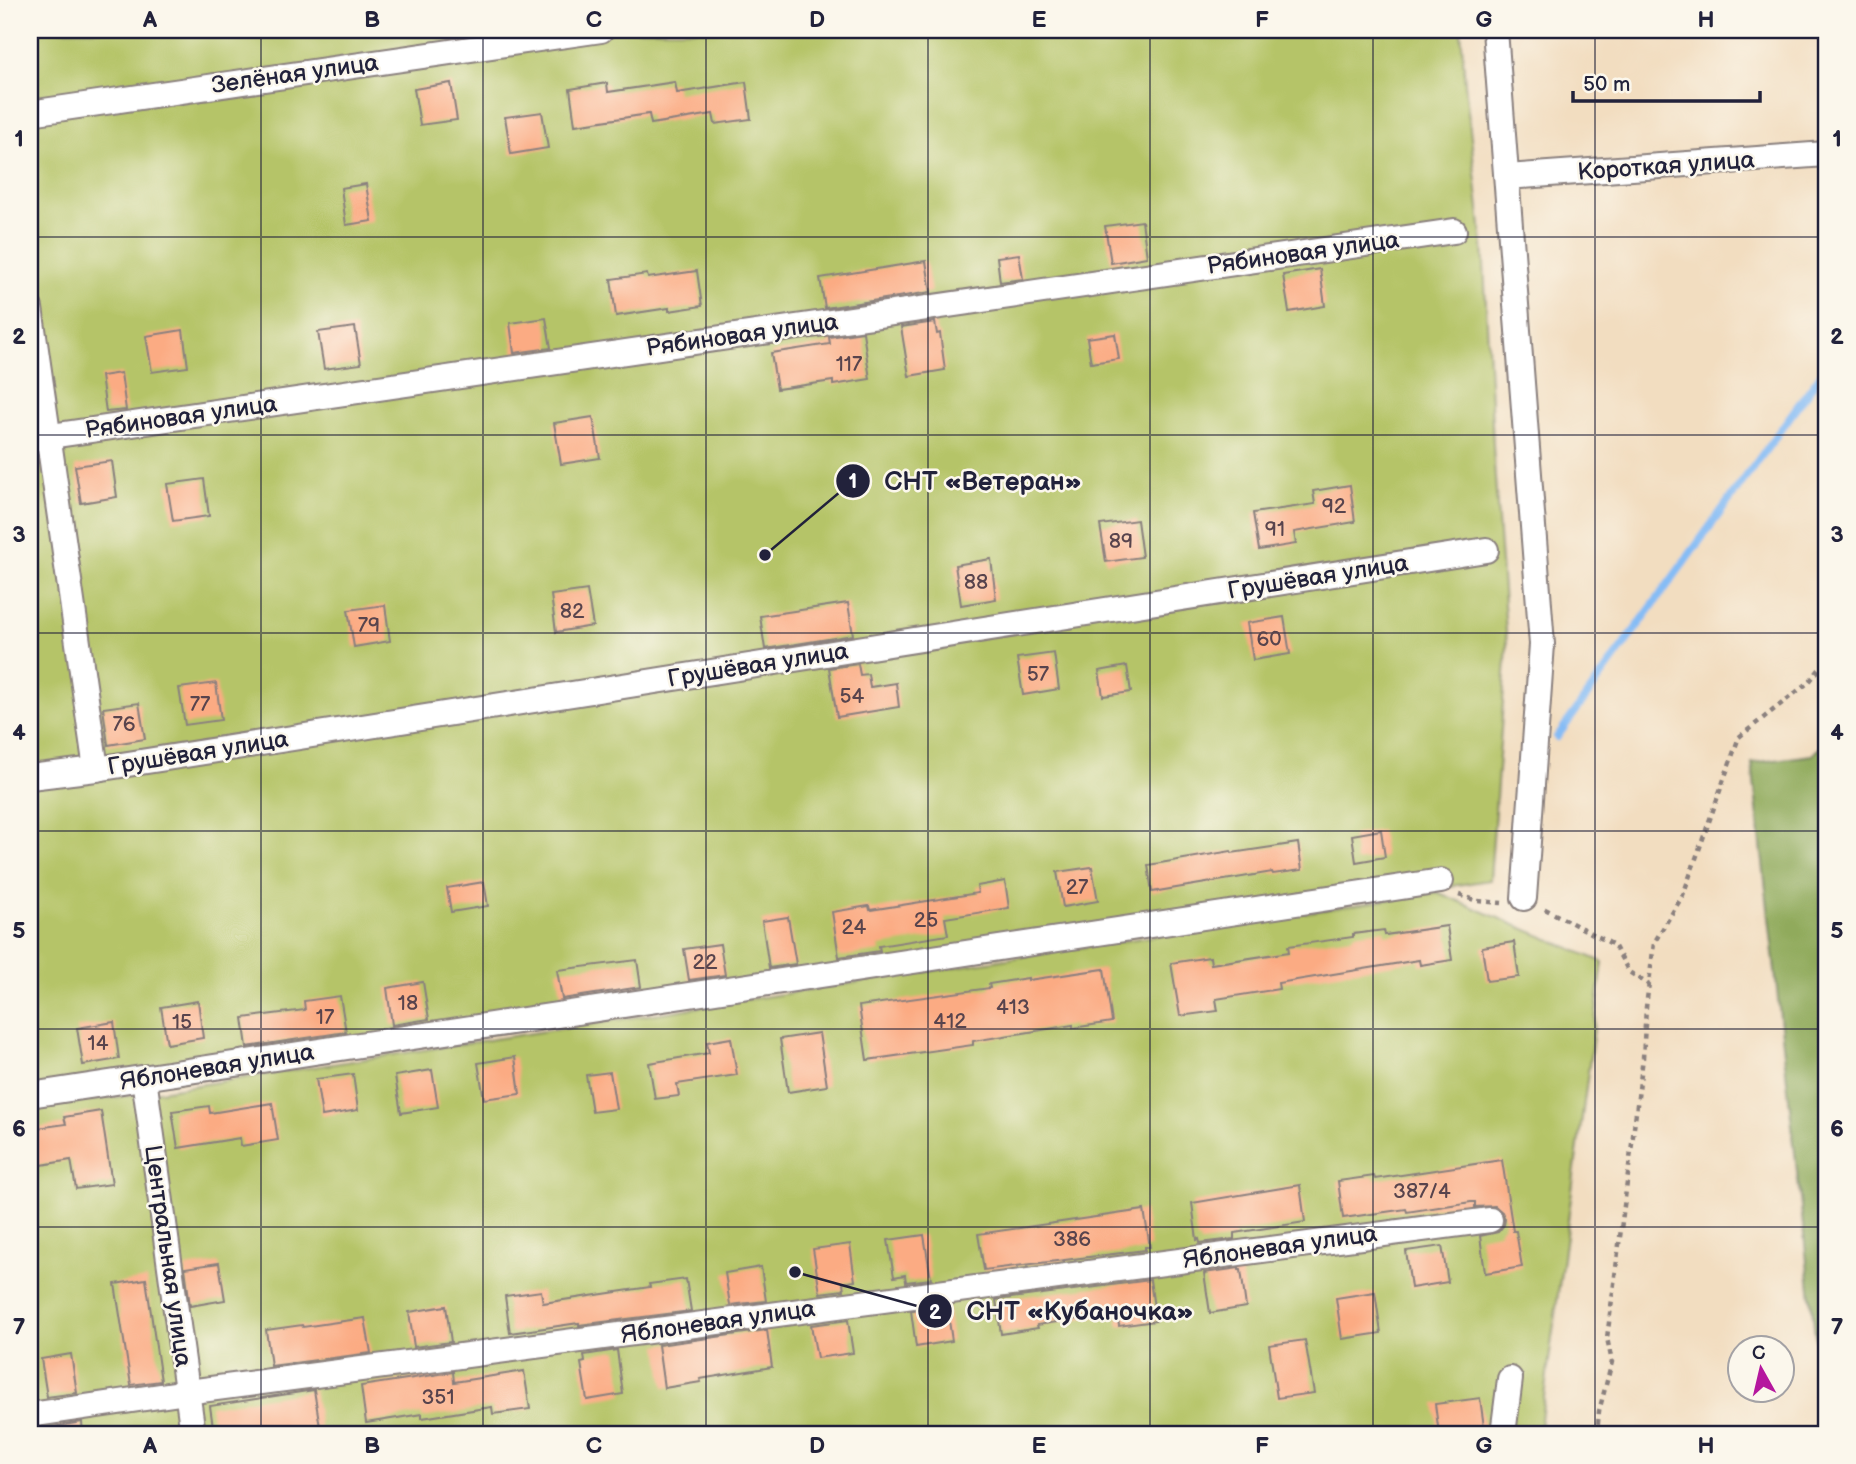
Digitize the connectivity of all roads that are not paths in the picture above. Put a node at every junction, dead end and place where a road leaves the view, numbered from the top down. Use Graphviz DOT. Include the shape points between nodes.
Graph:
graph roads {
  1 [pos="601,30"];
  2 [pos="1495,30"];
  3 [pos="30,113"];
  4 [pos="1826,154"];
  5 [pos="1507,177"];
  6 [pos="1454,231"];
  7 [pos="30,308"];
  8 [pos="38,438"];
  9 [pos="1486,550"];
  10 [pos="96,769"];
  11 [pos="30,778"];
  12 [pos="1441,881"];
  13 [pos="1524,898"];
  14 [pos="144,1078"];
  15 [pos="30,1095"];
  16 [pos="1490,1220"];
  17 [pos="1510,1379"];
  18 [pos="187,1392"];
  19 [pos="30,1415"];
  20 [pos="193,1434"];
  21 [pos="1503,1434"];
  1 -- 3 [label="street, Зелёная улица"];
  2 -- 5 [label="street"];
  4 -- 5 [label="street, Короткая улица"];
  5 -- 13 [label="street" via="1542,644"];
  6 -- 8 [label="street, Рябиновая улица"];
  7 -- 8 [label="street"];
  8 -- 10 [label="street"];
  9 -- 10 [label="street, Грушёвая улица"];
  10 -- 11 [label="street, Грушёвая улица"];
  12 -- 14 [label="street, Яблоневая улица"];
  14 -- 15 [label="street, Яблоневая улица"];
  14 -- 18 [label="street, Центральная улица"];
  16 -- 18 [label="street, Яблоневая улица"];
  17 -- 21 [label="street"];
  18 -- 19 [label="street, Яблоневая улица"];
  18 -- 20 [label="street, Центральная улица"];
}
